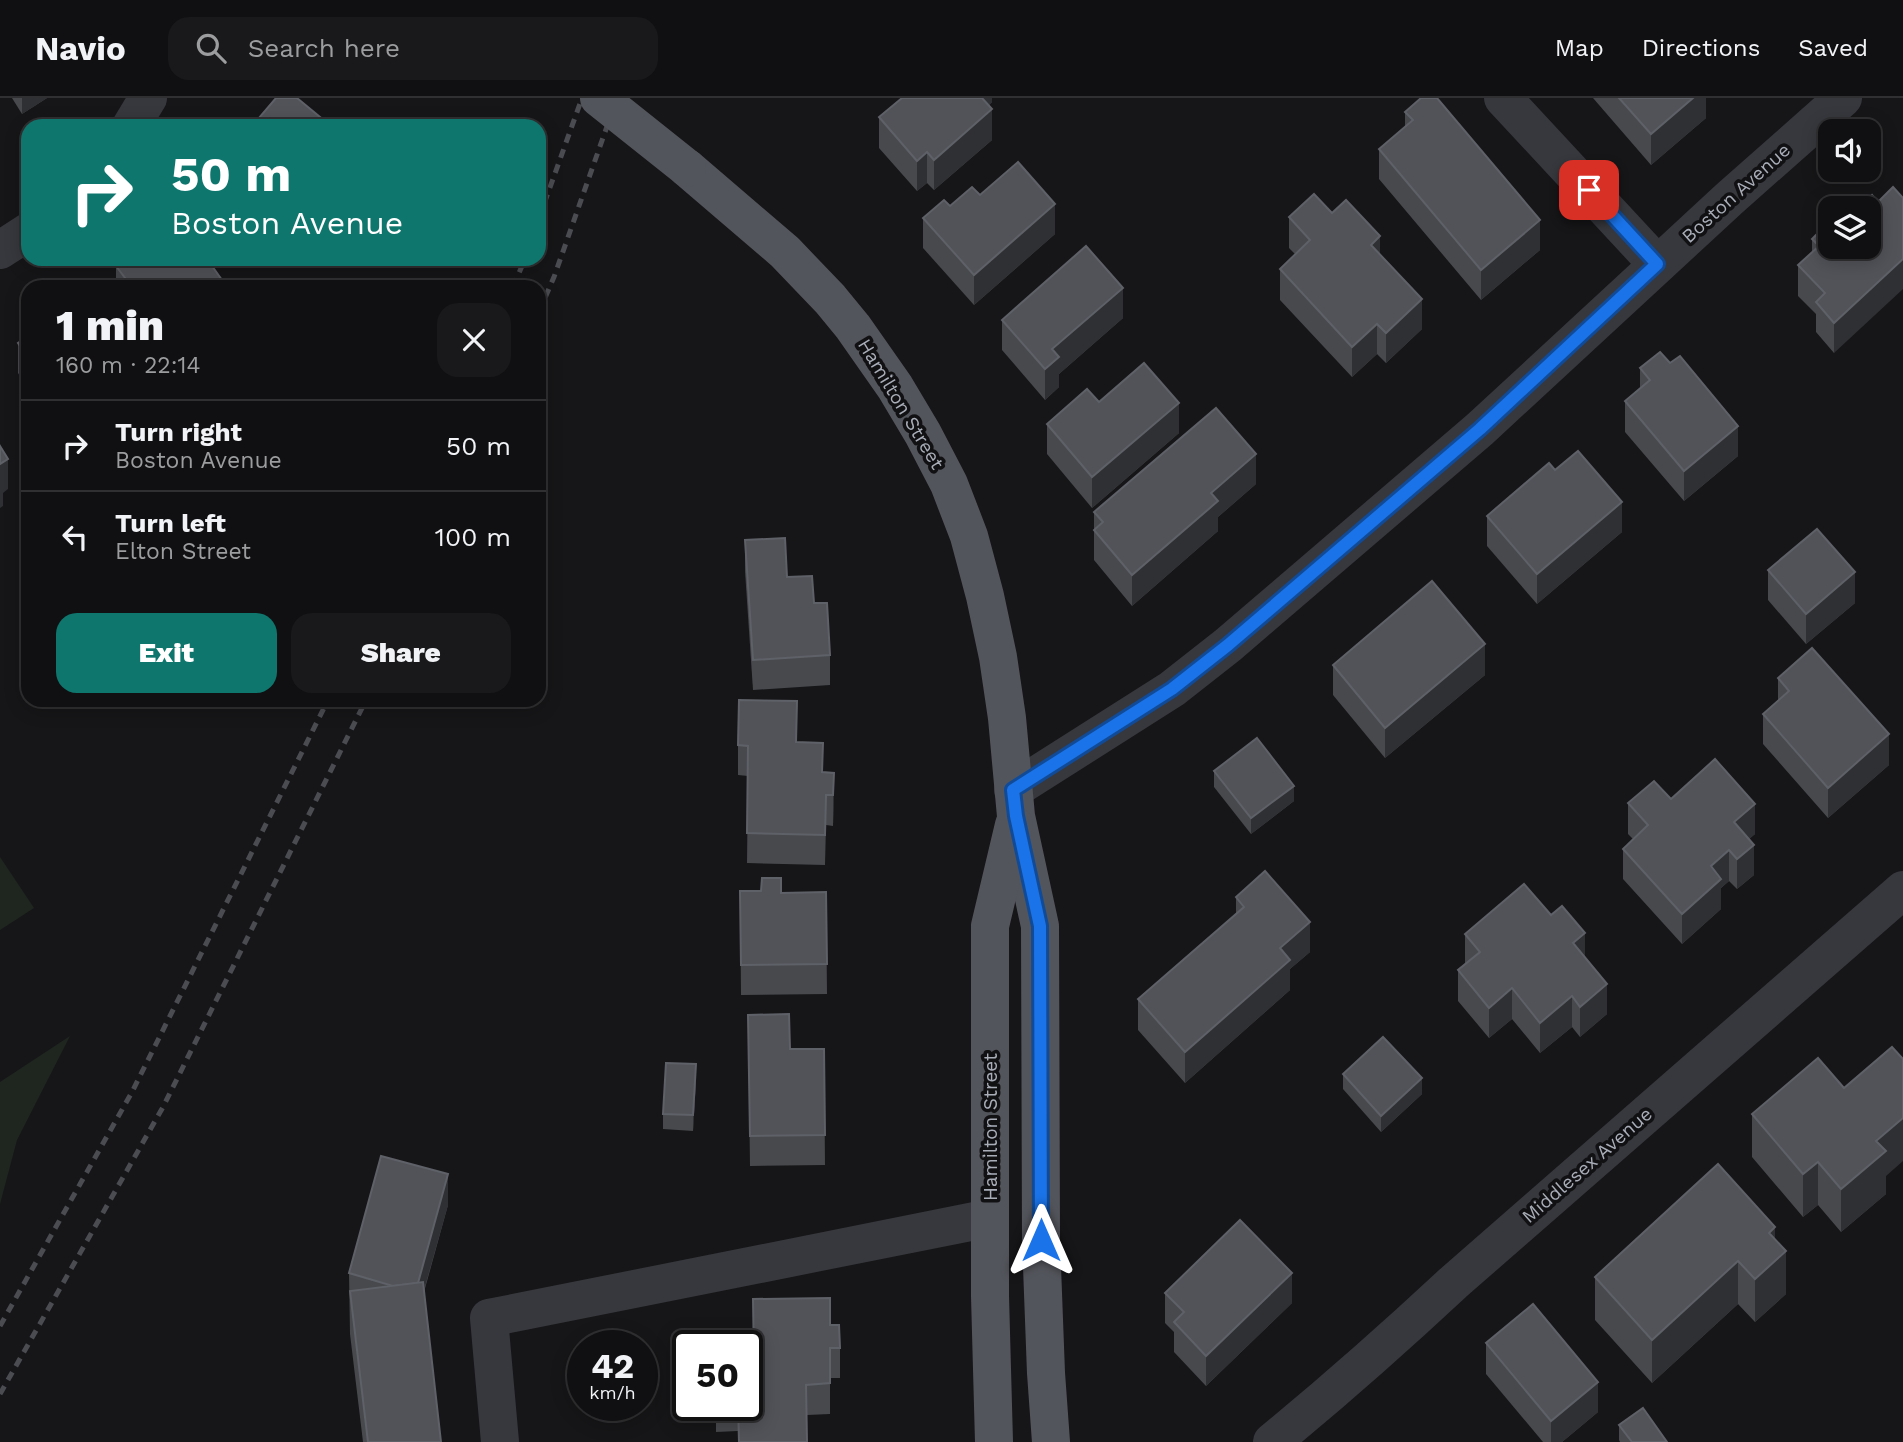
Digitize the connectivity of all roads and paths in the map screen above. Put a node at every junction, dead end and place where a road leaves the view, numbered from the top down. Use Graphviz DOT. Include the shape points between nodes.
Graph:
graph roads {
  1 [pos="148,98"];
  2 [pos="599,98"];
  3 [pos="1503,98"];
  4 [pos="1843,98"];
  5 [pos="135,119"];
  6 [pos="21,236"];
  7 [pos="0,250"];
  8 [pos="1657,264"];
  9 [pos="1014,803"];
  10 [pos="1903,890"];
  11 [pos="990,1218"];
  12 [pos="500,1442"];
  13 [pos="994,1442"];
  14 [pos="1051,1442"];
  15 [pos="1272,1442"];
  1 -- 5 [label="street"];
  2 -- 9 [label="main road, Hamilton Street, bridge" via="785,252 830,299 881,366 923,434 969,536 985,596 998,657"];
  3 -- 8 [label="street"];
  4 -- 8 [label="street, Boston Avenue"];
  6 -- 7 [label="street"];
  8 -- 9 [label="street, Boston Avenue" via="1480,429 1228,645"];
  9 -- 11 [label="main road, Hamilton Street" via="990,926"];
  9 -- 14 [label="main road, Hamilton Street" via="1040,926 1041,1240"];
  10 -- 15 [label="street, Middlesex Avenue"];
  11 -- 12 [label="street" via="489,1318"];
  11 -- 13 [label="main road, Hamilton Street"];
}
